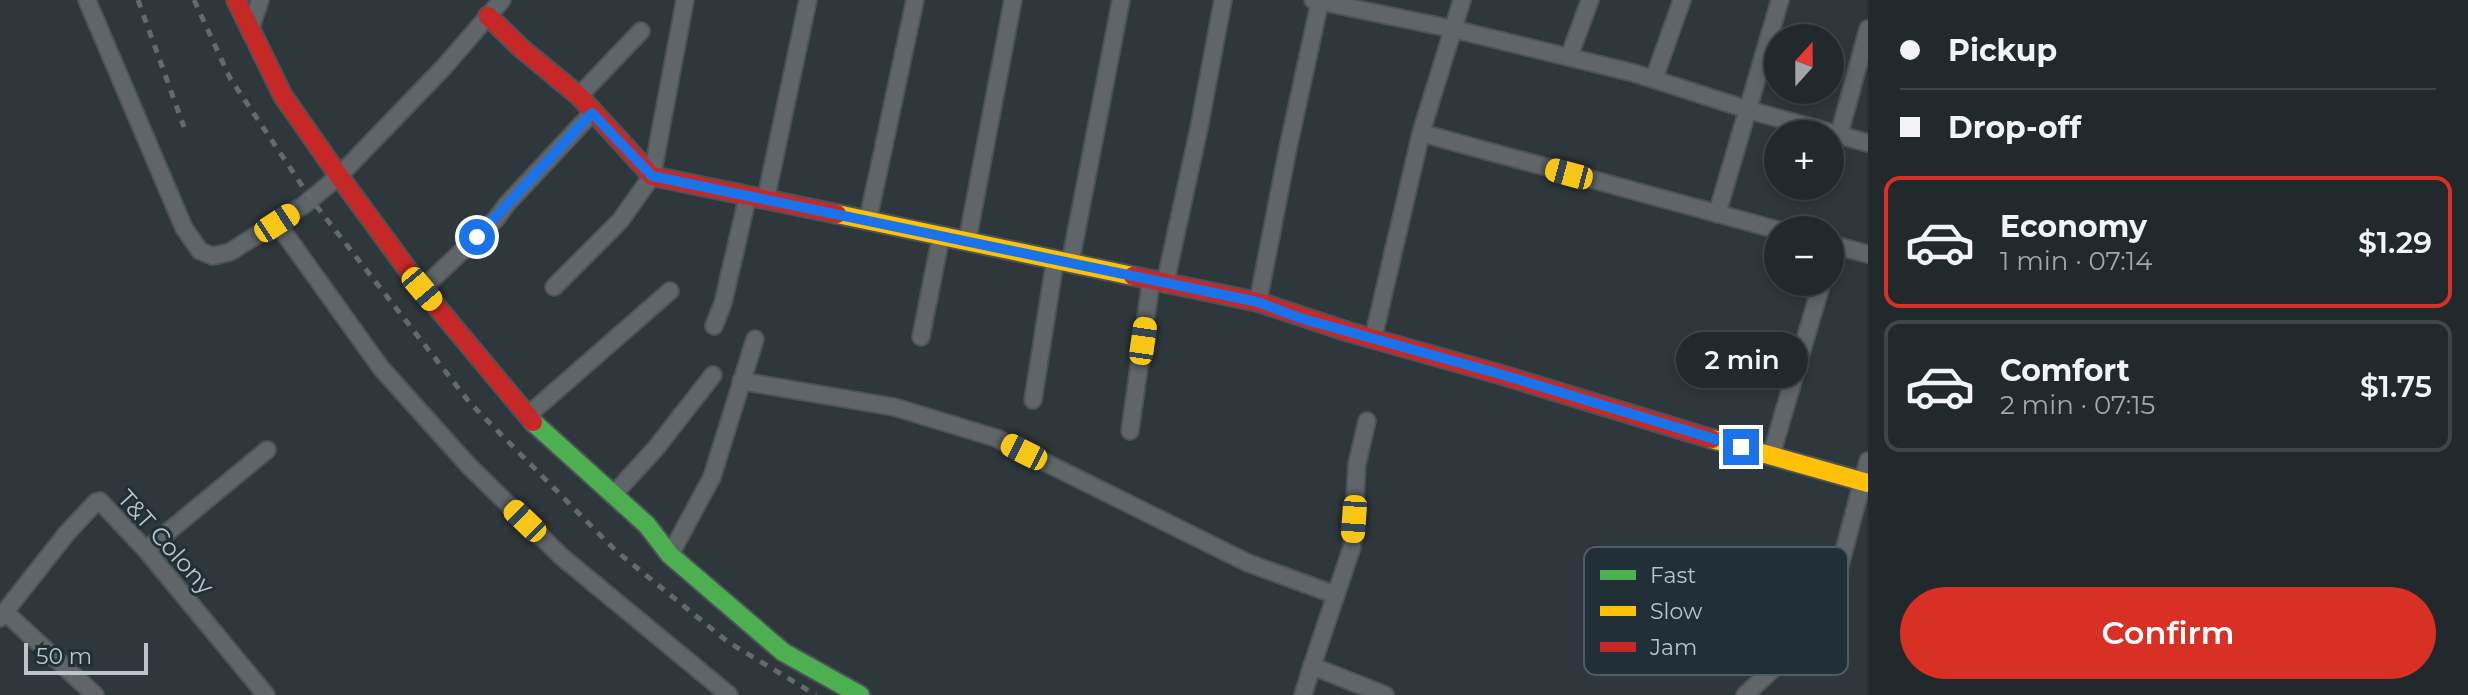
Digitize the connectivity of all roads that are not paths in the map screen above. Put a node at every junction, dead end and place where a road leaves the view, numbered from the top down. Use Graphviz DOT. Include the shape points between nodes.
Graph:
graph roads {
  1 [pos="87,0"];
  2 [pos="236,0"];
  3 [pos="260,0"];
  4 [pos="502,0"];
  5 [pos="685,0"];
  6 [pos="808,0"];
  7 [pos="915,0"];
  8 [pos="1013,0"];
  9 [pos="1121,0"];
  10 [pos="1223,0"];
  11 [pos="1462,0"];
  12 [pos="1590,0"];
  13 [pos="1682,0"];
  14 [pos="1780,0"];
  15 [pos="1316,1"];
  16 [pos="488,16"];
  17 [pos="1453,29"];
  18 [pos="1868,29"];
  19 [pos="250,30"];
  20 [pos="641,31"];
  21 [pos="1569,57"];
  22 [pos="1654,79"];
  23 [pos="579,96"];
  24 [pos="1749,110"];
  25 [pos="592,113"];
  26 [pos="1785,120"];
  27 [pos="1843,120"];
  28 [pos="1421,133"];
  29 [pos="1844,136"];
  30 [pos="1868,143"];
  31 [pos="339,176"];
  32 [pos="652,176"];
  33 [pos="757,197"];
  34 [pos="1717,214"];
  35 [pos="868,220"];
  36 [pos="277,223"];
  37 [pos="1764,226"];
  38 [pos="941,236"];
  39 [pos="967,242"];
  40 [pos="1844,250"];
  41 [pos="1868,254"];
  42 [pos="1062,263"];
  43 [pos="1158,283"];
  44 [pos="554,287"];
  45 [pos="422,289"];
  46 [pos="670,291"];
  47 [pos="1818,296"];
  48 [pos="1258,302"];
  49 [pos="714,326"];
  50 [pos="921,337"];
  51 [pos="755,339"];
  52 [pos="1373,339"];
  53 [pos="713,375"];
  54 [pos="741,381"];
  55 [pos="1033,400"];
  56 [pos="527,416"];
  57 [pos="1367,421"];
  58 [pos="1130,431"];
  59 [pos="267,450"];
  60 [pos="1771,456"];
  61 [pos="1868,461"];
  62 [pos="1865,482"];
  63 [pos="614,494"];
  64 [pos="1846,547"];
  65 [pos="146,550"];
  66 [pos="670,555"];
  67 [pos="1336,595"];
  68 [pos="3,615"];
  69 [pos="1312,666"];
  70 [pos="1767,675"];
  71 [pos="95,695"];
  72 [pos="266,695"];
  73 [pos="729,695"];
  74 [pos="860,695"];
  75 [pos="1303,695"];
  76 [pos="1385,695"];
  77 [pos="1745,695"];
  1 -- 36 [label="street" via="184,228 200,251 213,256 230,252"];
  2 -- 19 [label="street"];
  3 -- 19 [label="street"];
  4 -- 16 [label="street"];
  5 -- 32 [label="street"];
  6 -- 33 [label="street"];
  7 -- 35 [label="street"];
  8 -- 39 [label="street"];
  9 -- 42 [label="street"];
  10 -- 43 [label="street" via="1199,128"];
  11 -- 17 [label="street"];
  12 -- 21 [label="street"];
  13 -- 22 [label="street"];
  14 -- 24 [label="street"];
  15 -- 17 [label="street"];
  15 -- 48 [label="street"];
  16 -- 23 [label="street"];
  16 -- 31 [label="street"];
  17 -- 21 [label="street"];
  17 -- 28 [label="street"];
  18 -- 27 [label="street"];
  19 -- 31 [label="street" via="283,96"];
  20 -- 23 [label="street"];
  21 -- 22 [label="street"];
  22 -- 24 [label="street"];
  23 -- 25 [label="street"];
  24 -- 26 [label="street"];
  24 -- 34 [label="street"];
  25 -- 32 [label="street"];
  25 -- 45 [label="street" via="496,219"];
  28 -- 34 [label="street"];
  28 -- 52 [label="street"];
  29 -- 30 [label="street"];
  31 -- 36 [label="street"];
  31 -- 45 [label="street"];
  32 -- 33 [label="street"];
  32 -- 44 [label="street" via="620,221"];
  33 -- 35 [label="street"];
  33 -- 49 [label="street"];
  34 -- 37 [label="street"];
  35 -- 38 [label="street"];
  36 -- 73 [label="street" via="381,368 469,466 562,557"];
  38 -- 39 [label="street"];
  38 -- 50 [label="street"];
  39 -- 42 [label="street"];
  40 -- 41 [label="street"];
  42 -- 43 [label="street"];
  42 -- 55 [label="street"];
  43 -- 48 [label="street"];
  43 -- 58 [label="street"];
  45 -- 56 [label="street"];
  46 -- 56 [label="street"];
  47 -- 60 [label="street"];
  48 -- 52 [label="street"];
  51 -- 54 [label="street"];
  52 -- 60 [label="street"];
  53 -- 63 [label="street"];
  54 -- 66 [label="street" via="712,477"];
  54 -- 67 [label="street" via="894,407 996,438 1248,563"];
  56 -- 63 [label="street"];
  57 -- 67 [label="street" via="1357,464 1352,547"];
  59 -- 65 [label="street"];
  60 -- 62 [label="street"];
  61 -- 62 [label="street"];
  62 -- 64 [label="street"];
  63 -- 66 [label="street"];
  65 -- 68 [label="street, T&T Colony" via="105,504 96,502"];
  65 -- 72 [label="street, T&T Colony"];
  66 -- 74 [label="street" via="783,652"];
  67 -- 69 [label="street"];
  68 -- 71 [label="street"];
  69 -- 75 [label="street"];
  69 -- 76 [label="street"];
  70 -- 77 [label="street"];
}
